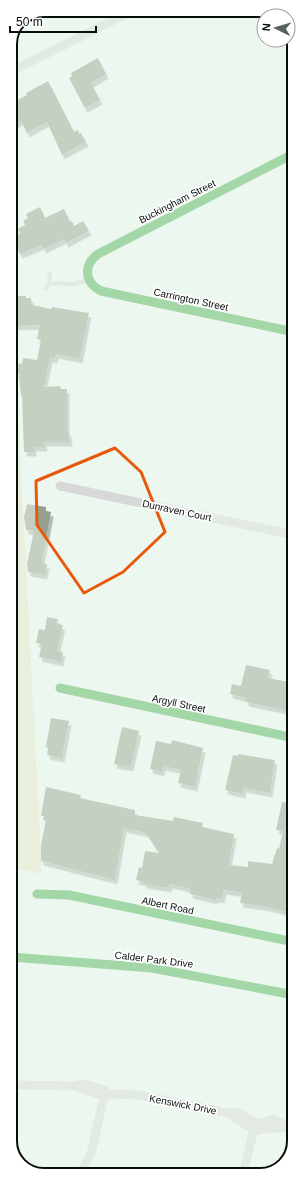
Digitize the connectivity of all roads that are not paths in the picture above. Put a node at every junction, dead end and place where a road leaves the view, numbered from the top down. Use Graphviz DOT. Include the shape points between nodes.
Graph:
graph roads {
  1 [pos="120,17"];
  2 [pos="17,68"];
  3 [pos="287,158"];
  4 [pos="50,274"];
  5 [pos="88,280"];
  6 [pos="50,282"];
  7 [pos="46,289"];
  8 [pos="287,331"];
  9 [pos="60,486"];
  10 [pos="287,534"];
  11 [pos="60,688"];
  12 [pos="287,737"];
  13 [pos="37,894"];
  14 [pos="287,941"];
  15 [pos="17,958"];
  16 [pos="287,994"];
  17 [pos="17,1085"];
  18 [pos="104,1093"];
  19 [pos="287,1125"];
  20 [pos="254,1126"];
  21 [pos="83,1168"];
  22 [pos="245,1168"];
  1 -- 2 [label="street"];
  3 -- 5 [label="street, Buckingham Street" via="92,257 87,269"];
  4 -- 6 [label="lane"];
  5 -- 6 [label="lane" via="74,284"];
  5 -- 8 [label="street, Carrington Street" via="92,287 101,291"];
  6 -- 7 [label="lane"];
  9 -- 10 [label="street, Dunraven Court"];
  11 -- 12 [label="street, Argyll Street"];
  13 -- 14 [label="street, Albert Road" via="69,895"];
  15 -- 16 [label="street, Calder Park Drive" via="152,968"];
  17 -- 18 [label="street, Kenswick Drive" via="75,1086 82,1083 93,1084"];
  18 -- 20 [label="street, Kenswick Drive" via="116,1088 128,1089 138,1095 228,1113 241,1113"];
  18 -- 21 [label="street" via="91,1154"];
  19 -- 20 [label="street" via="273,1119"];
  20 -- 22 [label="street"];
}
